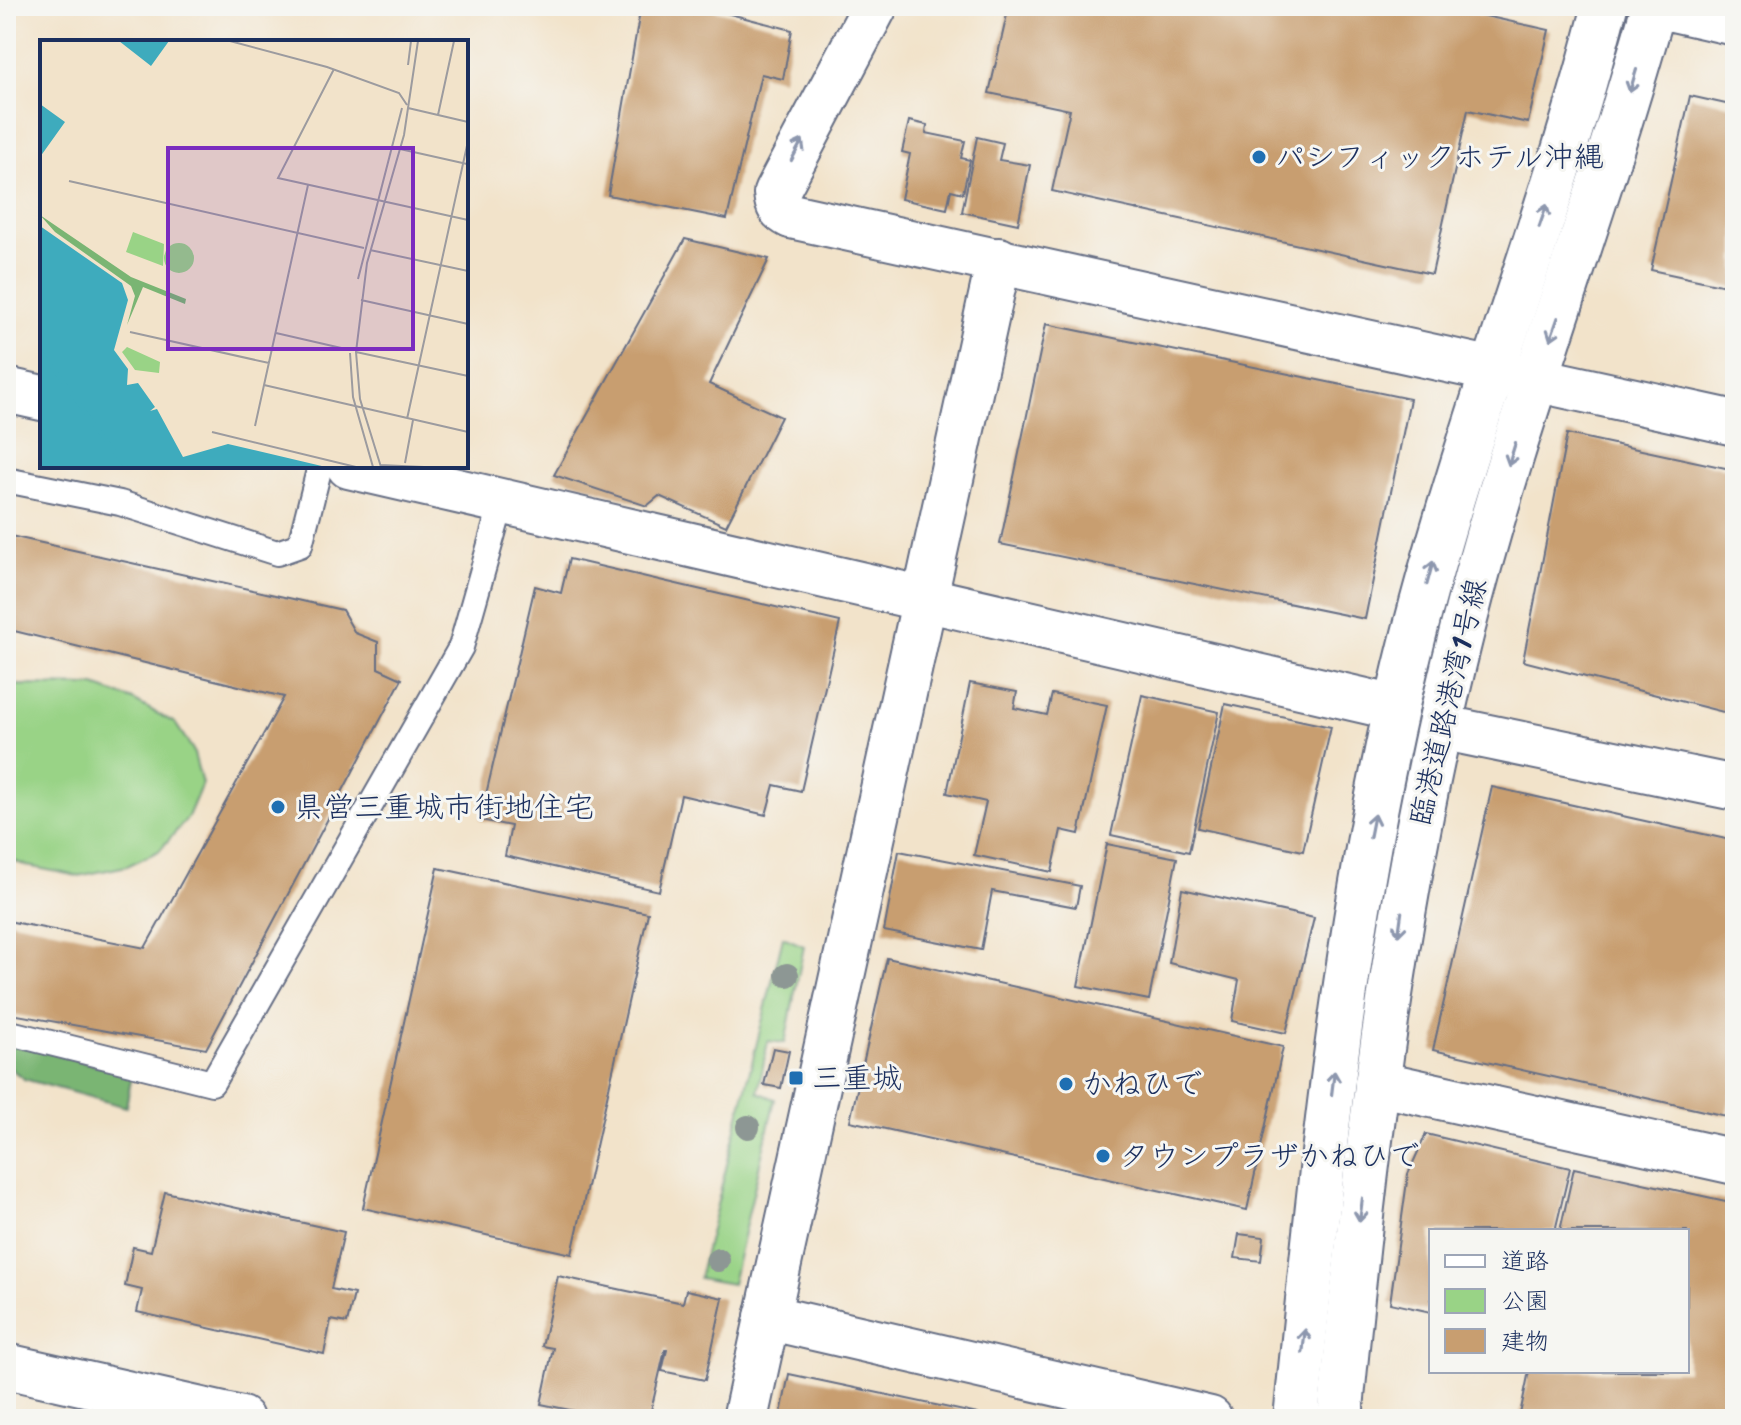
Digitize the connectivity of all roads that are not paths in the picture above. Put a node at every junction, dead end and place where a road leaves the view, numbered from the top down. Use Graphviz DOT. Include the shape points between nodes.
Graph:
graph roads {
  1 [pos="875,6"];
  2 [pos="1605,6"];
  3 [pos="1654,6"];
  4 [pos="1660,6"];
  5 [pos="1735,23"];
  6 [pos="999,260"];
  7 [pos="1492,370"];
  8 [pos="1536,379"];
  9 [pos="6,390"];
  10 [pos="40,398"];
  11 [pos="1735,423"];
  12 [pos="319,468"];
  13 [pos="358,468"];
  14 [pos="6,480"];
  15 [pos="502,502"];
  16 [pos="924,601"];
  17 [pos="1396,708"];
  18 [pos="1440,727"];
  19 [pos="1735,788"];
  20 [pos="6,1032"];
  21 [pos="1377,1083"];
  22 [pos="1735,1162"];
  23 [pos="767,1317"];
  24 [pos="6,1366"];
  25 [pos="241,1419"];
  26 [pos="745,1419"];
  27 [pos="1210,1419"];
  28 [pos="1296,1419"];
  29 [pos="1340,1419"];
  6 -- 1 [label="street, one-way" via="791,216 777,204 776,193"];
  7 -- 2 [label="street, 臨港道路港湾1号線, one-way" via="1552,191"];
  3 -- 8 [label="street, 臨港道路港湾1号線, one-way"];
  4 -- 5 [label="street"];
  6 -- 7 [label="street"];
  6 -- 16 [label="street"];
  7 -- 8 [label="street"];
  17 -- 7 [label="street, 臨港道路港湾1号線, one-way"];
  8 -- 11 [label="street"];
  8 -- 18 [label="street, 臨港道路港湾1号線, one-way" via="1490,525"];
  9 -- 10 [label="street"];
  12 -- 14 [label="lane" via="300,545 277,553 120,503"];
  13 -- 15 [label="street"];
  15 -- 16 [label="street"];
  15 -- 20 [label="lane" via="461,647 212,1083"];
  16 -- 17 [label="street"];
  16 -- 23 [label="street"];
  28 -- 17 [label="street, 臨港道路港湾1号線, one-way" via="1339,1034"];
  18 -- 19 [label="street"];
  18 -- 21 [label="street, 臨港道路港湾1号線, one-way" via="1402,906"];
  21 -- 22 [label="street"];
  21 -- 29 [label="street, 臨港道路港湾1号線, one-way"];
  23 -- 26 [label="street"];
  23 -- 27 [label="street"];
  24 -- 25 [label="street"];
}
